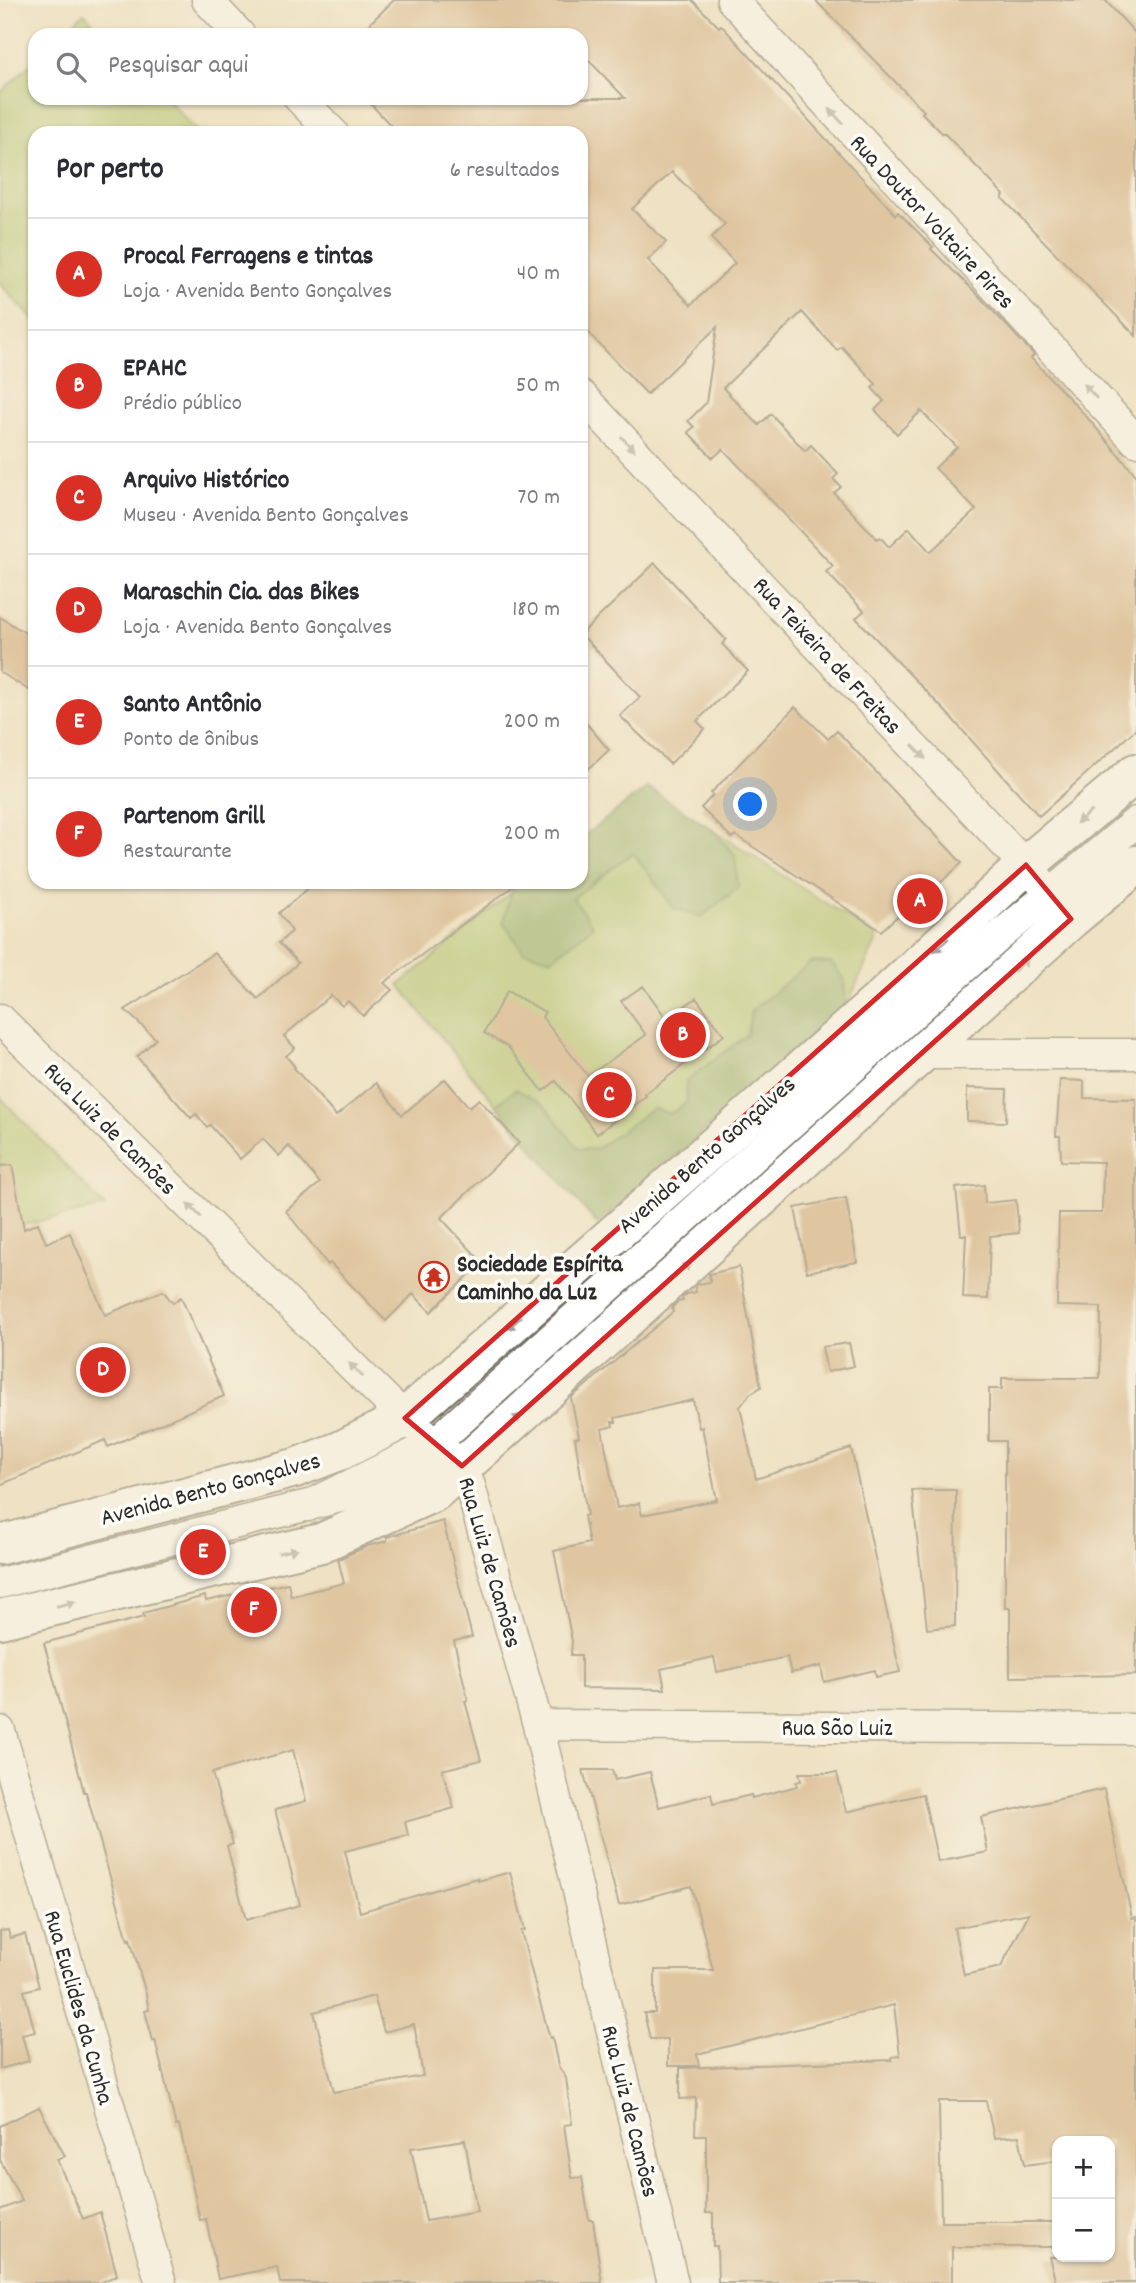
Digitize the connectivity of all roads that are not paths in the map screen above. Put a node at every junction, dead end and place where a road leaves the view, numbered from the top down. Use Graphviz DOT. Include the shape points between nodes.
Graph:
graph roads {
  1 [pos="206,0"];
  2 [pos="732,0"];
  3 [pos="233,28"];
  4 [pos="305,105"];
  5 [pos="324,126"];
  6 [pos="588,402"];
  7 [pos="1136,441"];
  8 [pos="1136,773"];
  9 [pos="1136,822"];
  10 [pos="1026,864"];
  11 [pos="1136,865"];
  12 [pos="1061,906"];
  13 [pos="0,1018"];
  14 [pos="921,1054"];
  15 [pos="1136,1054"];
  16 [pos="405,1418"];
  17 [pos="449,1455"];
  18 [pos="308,1506"];
  19 [pos="0,1545"];
  20 [pos="0,1583"];
  21 [pos="0,1619"];
  22 [pos="538,1725"];
  23 [pos="1136,1729"];
  24 [pos="0,1731"];
  25 [pos="161,2283"];
  26 [pos="673,2283"];
  1 -- 3 [label="street"];
  7 -- 2 [label="street, Rua Doutor Voltaire Pires, one-way"];
  4 -- 5 [label="street"];
  6 -- 10 [label="street, Rua Teixeira de Freitas, one-way"];
  8 -- 10 [label="main road, Avenida Bento Gonçalves, one-way"];
  9 -- 12 [label="street"];
  10 -- 12 [label="street, Rua Teixeira de Freitas"];
  10 -- 16 [label="main road, Avenida Bento Gonçalves, one-way" via="885,996"];
  11 -- 12 [label="main road"];
  14 -- 12 [label="main road, one-way"];
  12 -- 17 [label="street" via="996,939"];
  16 -- 13 [label="street, Rua Luiz de Camões, one-way"];
  14 -- 15 [label="street"];
  17 -- 14 [label="main road, one-way"];
  16 -- 17 [label="street, Rua Luiz de Camões"];
  16 -- 18 [label="street"];
  16 -- 19 [label="main road, Avenida Bento Gonçalves" via="295,1468"];
  17 -- 18 [label="street"];
  21 -- 17 [label="main road, one-way" via="321,1543 435,1492"];
  17 -- 22 [label="street, Rua Luiz de Camões"];
  18 -- 20 [label="street"];
  22 -- 23 [label="street, Rua São Luiz"];
  22 -- 26 [label="street, Rua Luiz de Camões"];
  24 -- 25 [label="street, Rua Euclides da Cunha"];
}
